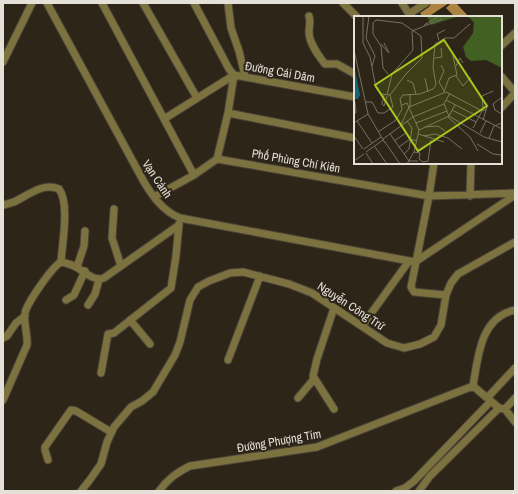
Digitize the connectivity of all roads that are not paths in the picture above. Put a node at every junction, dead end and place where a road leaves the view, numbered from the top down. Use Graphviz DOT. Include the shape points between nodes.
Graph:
graph roads {
  1 [pos="32,3"];
  2 [pos="48,3"];
  3 [pos="102,3"];
  4 [pos="143,3"];
  5 [pos="194,3"];
  6 [pos="228,3"];
  7 [pos="343,3"];
  8 [pos="402,3"];
  9 [pos="426,3"];
  10 [pos="309,16"];
  11 [pos="356,16"];
  12 [pos="410,16"];
  13 [pos="515,33"];
  14 [pos="502,45"];
  15 [pos="3,62"];
  16 [pos="354,73"];
  17 [pos="234,75"];
  18 [pos="245,76"];
  19 [pos="502,77"];
  20 [pos="515,92"];
  21 [pos="354,97"];
  22 [pos="197,98"];
  23 [pos="502,107"];
  24 [pos="228,113"];
  25 [pos="164,119"];
  26 [pos="354,138"];
  27 [pos="217,159"];
  28 [pos="434,164"];
  29 [pos="471,164"];
  30 [pos="194,175"];
  31 [pos="515,194"];
  32 [pos="429,196"];
  33 [pos="470,196"];
  34 [pos="154,197"];
  35 [pos="3,205"];
  36 [pos="114,209"];
  37 [pos="180,221"];
  38 [pos="85,231"];
  39 [pos="515,242"];
  40 [pos="61,262"];
  41 [pos="412,262"];
  42 [pos="121,266"];
  43 [pos="77,267"];
  44 [pos="85,271"];
  45 [pos="260,276"];
  46 [pos="99,280"];
  47 [pos="446,295"];
  48 [pos="66,300"];
  49 [pos="88,305"];
  50 [pos="334,308"];
  51 [pos="515,310"];
  52 [pos="25,316"];
  53 [pos="130,320"];
  54 [pos="362,326"];
  55 [pos="3,338"];
  56 [pos="150,344"];
  57 [pos="228,360"];
  58 [pos="515,368"];
  59 [pos="100,372"];
  60 [pos="314,380"];
  61 [pos="473,386"];
  62 [pos="298,398"];
  63 [pos="515,398"];
  64 [pos="489,399"];
  65 [pos="3,400"];
  66 [pos="334,409"];
  67 [pos="502,409"];
  68 [pos="515,422"];
  69 [pos="111,432"];
  70 [pos="48,460"];
  71 [pos="81,491"];
  72 [pos="158,491"];
  73 [pos="396,491"];
  74 [pos="419,491"];
  1 -- 15 [label="street"];
  2 -- 34 [label="street, Vạn Cảnh"];
  3 -- 25 [label="street"];
  4 -- 22 [label="street"];
  5 -- 17 [label="street, Đường Cái Dăm"];
  6 -- 18 [label="street" via="231,28"];
  7 -- 11 [label="street"];
  8 -- 12 [label="street"];
  9 -- 12 [label="street"];
  10 -- 16 [label="street" via="309,33 325,64 337,64"];
  13 -- 14 [label="street"];
  17 -- 18 [label="street, Đường Cái Dăm"];
  17 -- 22 [label="street"];
  17 -- 24 [label="street"];
  18 -- 21 [label="street, Đường Cái Dăm"];
  19 -- 20 [label="street"];
  20 -- 23 [label="street"];
  22 -- 25 [label="street"];
  24 -- 26 [label="street"];
  24 -- 27 [label="street"];
  25 -- 30 [label="street"];
  27 -- 30 [label="street"];
  27 -- 32 [label="street, Phố Phùng Chí Kiên"];
  28 -- 32 [label="street"];
  29 -- 33 [label="street"];
  30 -- 34 [label="street"];
  31 -- 33 [label="street, Phố Phùng Chí Kiên"];
  31 -- 41 [label="street"];
  32 -- 33 [label="street, Phố Phùng Chí Kiên"];
  32 -- 41 [label="street"];
  34 -- 37 [label="street, Vạn Cảnh"];
  35 -- 40 [label="street" via="44,187 59,189 65,221"];
  36 -- 42 [label="street" via="112,238"];
  37 -- 41 [label="street, Vạn Cảnh"];
  37 -- 42 [label="street"];
  37 -- 53 [label="street" via="171,288"];
  38 -- 43 [label="street" via="84,246"];
  39 -- 47 [label="street, Nguyễn Công Trứ" via="458,274"];
  40 -- 43 [label="street"];
  40 -- 52 [label="street" via="40,286"];
  41 -- 47 [label="street" via="411,290"];
  41 -- 54 [label="street"];
  42 -- 46 [label="street"];
  43 -- 44 [label="street"];
  44 -- 46 [label="street"];
  44 -- 48 [label="street" via="74,295"];
  45 -- 50 [label="street, Nguyễn Công Trứ" via="312,293"];
  45 -- 57 [label="street"];
  45 -- 69 [label="street, Nguyễn Công Trứ" via="243,272 230,273 198,288 190,300 175,355 153,392 131,407"];
  46 -- 49 [label="street"];
  47 -- 54 [label="street, Nguyễn Công Trứ" via="441,325 434,337 420,344 404,348 387,343"];
  50 -- 54 [label="street, Nguyễn Công Trứ"];
  50 -- 60 [label="street" via="313,373"];
  51 -- 61 [label="street" via="498,317 488,329 481,345"];
  52 -- 55 [label="street"];
  52 -- 65 [label="street" via="27,345"];
  53 -- 56 [label="street"];
  53 -- 59 [label="street" via="108,335"];
  58 -- 64 [label="street"];
  60 -- 62 [label="street"];
  60 -- 66 [label="street"];
  61 -- 64 [label="street"];
  61 -- 72 [label="street, Đường Phượng Tím" via="317,447 190,466 177,472"];
  63 -- 67 [label="street"];
  64 -- 67 [label="street"];
  64 -- 73 [label="street" via="414,481"];
  67 -- 68 [label="street"];
  67 -- 74 [label="street" via="430,476"];
  69 -- 70 [label="street" via="71,410 45,447"];
  69 -- 71 [label="street, Nguyễn Công Trứ" via="101,464"];
}
